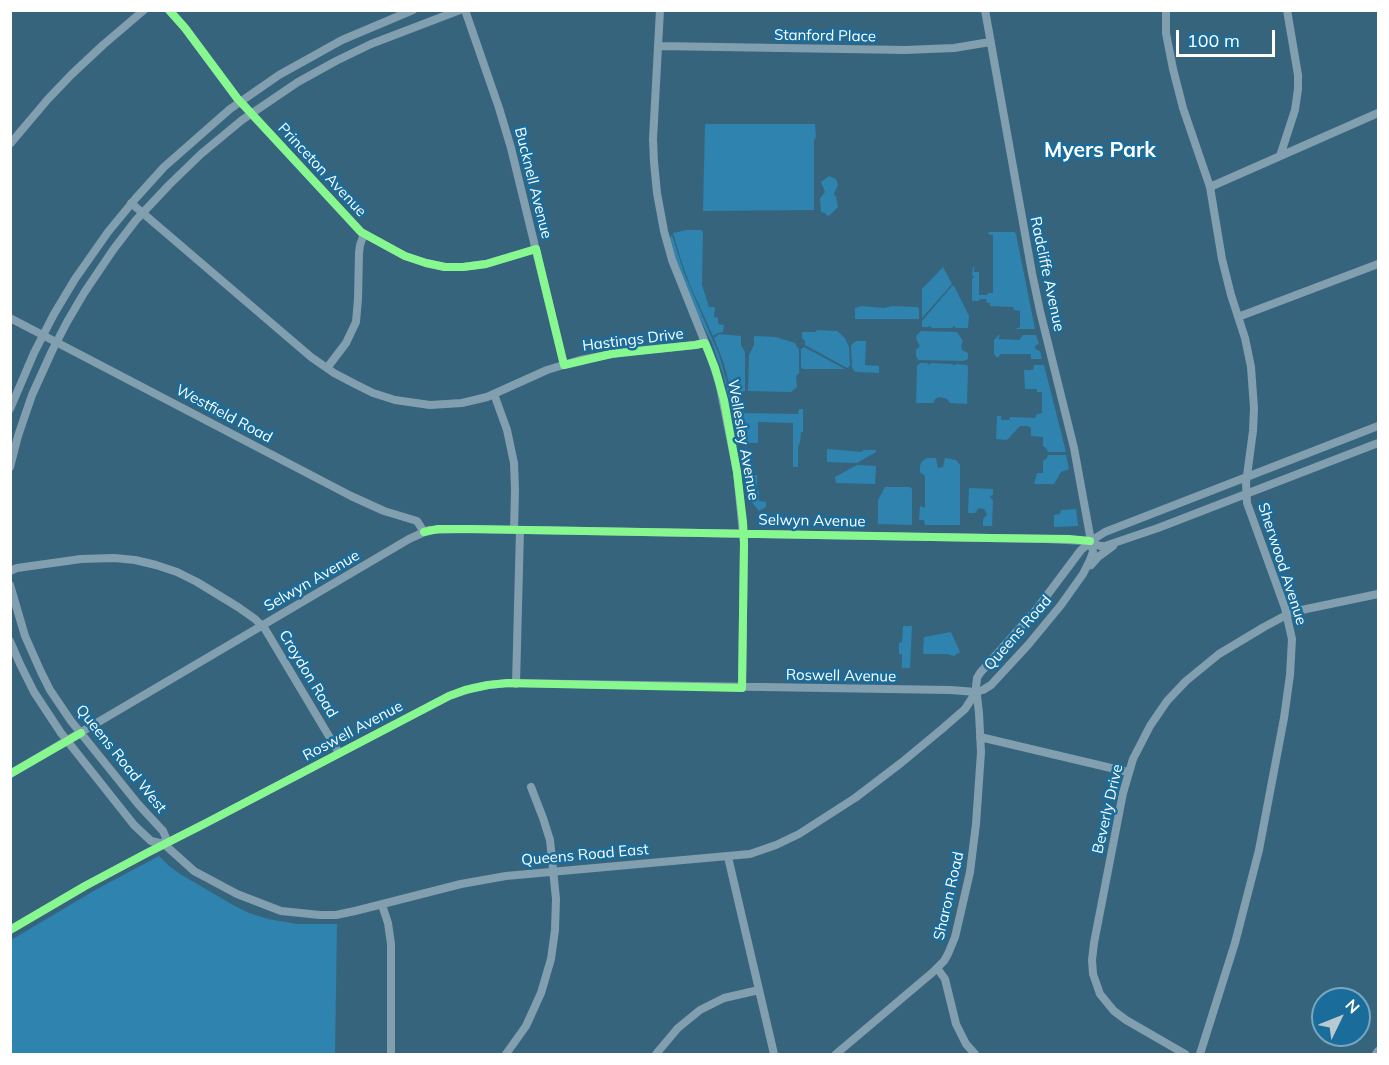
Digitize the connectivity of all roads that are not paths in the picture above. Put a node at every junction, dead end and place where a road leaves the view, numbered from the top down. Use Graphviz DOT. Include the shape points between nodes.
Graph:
graph roads {
  1 [pos="144,10"];
  2 [pos="169,10"];
  3 [pos="413,10"];
  4 [pos="462,10"];
  5 [pos="660,10"];
  6 [pos="985,10"];
  7 [pos="1166,10"];
  8 [pos="1287,10"];
  9 [pos="990,42"];
  10 [pos="658,46"];
  11 [pos="240,102"];
  12 [pos="251,113"];
  13 [pos="1378,113"];
  14 [pos="1288,132"];
  15 [pos="10,144"];
  16 [pos="1303,146"];
  17 [pos="1280,156"];
  18 [pos="1210,187"];
  19 [pos="131,203"];
  20 [pos="143,213"];
  21 [pos="364,234"];
  22 [pos="536,249"];
  23 [pos="1378,264"];
  24 [pos="1238,317"];
  25 [pos="10,318"];
  26 [pos="43,335"];
  27 [pos="56,342"];
  28 [pos="705,343"];
  29 [pos="564,364"];
  30 [pos="327,368"];
  31 [pos="494,394"];
  32 [pos="10,409"];
  33 [pos="1378,426"];
  34 [pos="1378,443"];
  35 [pos="10,467"];
  36 [pos="1246,478"];
  37 [pos="1246,495"];
  38 [pos="517,530"];
  39 [pos="424,531"];
  40 [pos="744,533"];
  41 [pos="1090,541"];
  42 [pos="1121,541"];
  43 [pos="10,571"];
  44 [pos="1083,574"];
  45 [pos="10,585"];
  46 [pos="1378,594"];
  47 [pos="1287,614"];
  48 [pos="262,626"];
  49 [pos="10,641"];
  50 [pos="516,684"];
  51 [pos="742,688"];
  52 [pos="976,692"];
  53 [pos="81,733"];
  54 [pos="980,737"];
  55 [pos="67,741"];
  56 [pos="339,753"];
  57 [pos="1128,772"];
  58 [pos="10,774"];
  59 [pos="531,787"];
  60 [pos="164,844"];
  61 [pos="728,857"];
  62 [pos="553,871"];
  63 [pos="382,905"];
  64 [pos="10,930"];
  65 [pos="937,968"];
  66 [pos="759,990"];
  67 [pos="1378,1051"];
  68 [pos="391,1054"];
  69 [pos="506,1054"];
  70 [pos="656,1054"];
  71 [pos="774,1054"];
  72 [pos="836,1054"];
  73 [pos="975,1054"];
  74 [pos="1185,1054"];
  75 [pos="1200,1054"];
  76 [pos="1376,1054"];
  1 -- 15 [label="street" via="72,74"];
  2 -- 11 [label="street, Princeton Avenue"];
  3 -- 11 [label="street" via="329,46"];
  4 -- 12 [label="street" via="362,48"];
  4 -- 22 [label="street, Bucknell Avenue" via="508,137"];
  5 -- 10 [label="street, Wellesley Avenue"];
  6 -- 9 [label="street, Radcliffe Avenue"];
  7 -- 18 [label="street, Sherwood Avenue" via="1175,78"];
  8 -- 14 [label="street" via="1298,80 1297,102"];
  9 -- 10 [label="street, Stanford Place" via="905,50"];
  9 -- 41 [label="street, Radcliffe Avenue" via="1032,273 1075,450"];
  10 -- 28 [label="street, Wellesley Avenue" via="653,150 659,208 672,260"];
  11 -- 12 [label="street, Princeton Avenue"];
  11 -- 19 [label="street" via="174,158"];
  12 -- 20 [label="street" via="196,159"];
  12 -- 21 [label="street, Princeton Avenue"];
  13 -- 16 [label="street"];
  14 -- 16 [label="street" via="1293,142"];
  14 -- 17 [label="street"];
  16 -- 17 [label="street"];
  17 -- 18 [label="street"];
  18 -- 24 [label="street, Sherwood Avenue" via="1222,259"];
  19 -- 20 [label="street, Hastings Drive"];
  19 -- 26 [label="street" via="82,268"];
  20 -- 27 [label="street" via="102,266"];
  20 -- 30 [label="street, Hastings Drive"];
  21 -- 22 [label="street, Princeton Avenue" via="408,257 445,267 486,264"];
  21 -- 30 [label="street" via="359,253 355,325"];
  22 -- 29 [label="street, Bucknell Avenue"];
  23 -- 24 [label="street"];
  24 -- 36 [label="street, Sherwood Avenue" via="1250,357 1254,390 1254,424"];
  25 -- 26 [label="street, Westfield Road"];
  26 -- 27 [label="street, Westfield Road"];
  26 -- 32 [label="street"];
  27 -- 35 [label="street" via="28,406"];
  27 -- 39 [label="street, Westfield Road" via="351,496 417,521"];
  28 -- 29 [label="street, Hastings Drive"];
  28 -- 40 [label="street, Wellesley Avenue" via="724,400"];
  29 -- 31 [label="street, Hastings Drive"];
  30 -- 31 [label="street, Hastings Drive" via="365,390 409,403 452,404"];
  31 -- 38 [label="street" via="514,463"];
  33 -- 36 [label="street, Queens Road"];
  34 -- 37 [label="street"];
  36 -- 37 [label="street, Sherwood Avenue"];
  36 -- 41 [label="street, Queens Road"];
  37 -- 42 [label="street"];
  37 -- 47 [label="street, Sherwood Avenue"];
  38 -- 39 [label="street, Selwyn Avenue"];
  38 -- 40 [label="street, Selwyn Avenue"];
  38 -- 50 [label="street"];
  39 -- 48 [label="street, Selwyn Avenue"];
  40 -- 41 [label="street, Selwyn Avenue"];
  40 -- 51 [label="street, Wellesley Avenue"];
  41 -- 42 [label="street" via="1102,546"];
  41 -- 44 [label="street, Queens Road" via="1093,554"];
  41 -- 52 [label="street, Queens Road" via="980,673"];
  42 -- 44 [label="street" via="1098,557"];
  43 -- 48 [label="street, Croydon Road" via="100,558 144,561 194,580"];
  44 -- 52 [label="street, Queens Road" via="1009,666 988,687"];
  45 -- 53 [label="street, Queens Road West" via="22,628 41,672"];
  46 -- 47 [label="street, Beverly Drive"];
  47 -- 57 [label="street, Beverly Drive" via="1218,655 1178,688 1149,726"];
  47 -- 75 [label="street, Sherwood Avenue" via="1291,664 1273,783 1233,951"];
  48 -- 53 [label="street, Selwyn Avenue"];
  48 -- 56 [label="street, Croydon Road"];
  49 -- 55 [label="street, Queens Road West" via="34,692"];
  50 -- 51 [label="street, Roswell Avenue"];
  50 -- 56 [label="street, Roswell Avenue" via="488,685 454,693"];
  51 -- 52 [label="street, Roswell Avenue"];
  52 -- 54 [label="street, Sharon Road"];
  52 -- 61 [label="street, Queens Road East" via="938,733 844,806 783,842"];
  53 -- 55 [label="street, Selwyn Avenue"];
  53 -- 60 [label="street, Queens Road West" via="163,831"];
  54 -- 57 [label="street"];
  54 -- 65 [label="street, Sharon Road" via="978,810 970,872 953,943"];
  55 -- 58 [label="street, Selwyn Avenue"];
  55 -- 60 [label="street, Queens Road West" via="134,825 151,841"];
  56 -- 60 [label="street, Roswell Avenue"];
  57 -- 74 [label="street, Beverly Drive" via="1093,950 1093,974 1100,994 1114,1011"];
  59 -- 62 [label="street" via="548,831"];
  60 -- 63 [label="street, Queens Road East" via="200,875 275,909 328,915"];
  60 -- 64 [label="street, Roswell Avenue"];
  61 -- 62 [label="street, Queens Road East"];
  61 -- 66 [label="street"];
  62 -- 63 [label="street, Queens Road East" via="467,883"];
  62 -- 69 [label="street" via="556,922 549,967 529,1019"];
  63 -- 68 [label="street" via="391,944"];
  65 -- 72 [label="street, Sharon Road"];
  65 -- 73 [label="street" via="945,979 956,1024"];
  66 -- 70 [label="street" via="724,998 700,1010"];
  66 -- 71 [label="street"];
  67 -- 76 [label="street"];
}
